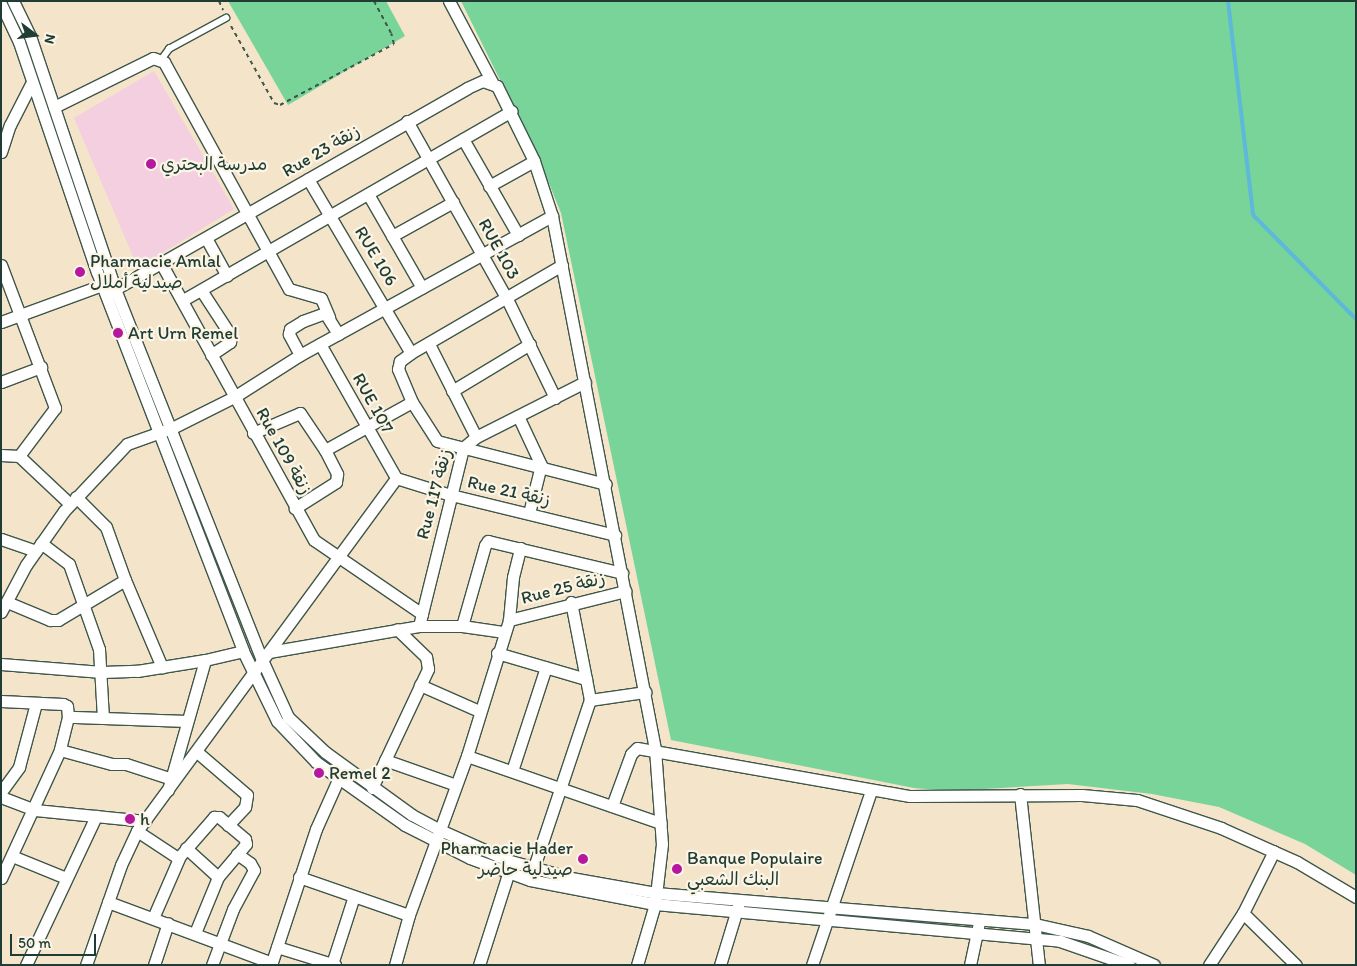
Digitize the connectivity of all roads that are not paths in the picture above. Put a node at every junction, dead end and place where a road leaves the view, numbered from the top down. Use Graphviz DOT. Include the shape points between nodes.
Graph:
graph roads {
  1 [pos="13,1"];
  2 [pos="449,1"];
  3 [pos="1,4"];
  4 [pos="226,18"];
  5 [pos="161,60"];
  6 [pos="32,82"];
  7 [pos="492,82"];
  8 [pos="54,107"];
  9 [pos="512,111"];
  10 [pos="408,121"];
  11 [pos="463,139"];
  12 [pos="2,147"];
  13 [pos="429,159"];
  14 [pos="534,161"];
  15 [pos="308,179"];
  16 [pos="489,186"];
  17 [pos="368,194"];
  18 [pos="453,202"];
  19 [pos="246,215"];
  20 [pos="330,215"];
  21 [pos="552,216"];
  22 [pos="518,235"];
  23 [pos="392,236"];
  24 [pos="206,238"];
  25 [pos="268,252"];
  26 [pos="482,255"];
  27 [pos="161,263"];
  28 [pos="1,264"];
  29 [pos="562,265"];
  30 [pos="227,276"];
  31 [pos="422,288"];
  32 [pos="108,289"];
  33 [pos="201,290"];
  34 [pos="507,299"];
  35 [pos="183,300"];
  36 [pos="387,307"];
  37 [pos="21,313"];
  38 [pos="329,317"];
  39 [pos="1,322"];
  40 [pos="338,334"];
  41 [pos="320,344"];
  42 [pos="428,344"];
  43 [pos="530,344"];
  44 [pos="411,353"];
  45 [pos="211,354"];
  46 [pos="300,355"];
  47 [pos="41,367"];
  48 [pos="1,382"];
  49 [pos="586,382"];
  50 [pos="452,390"];
  51 [pos="234,397"];
  52 [pos="555,398"];
  53 [pos="412,402"];
  54 [pos="518,416"];
  55 [pos="172,428"];
  56 [pos="366,428"];
  57 [pos="158,431"];
  58 [pos="253,432"];
  59 [pos="476,437"];
  60 [pos="463,448"];
  61 [pos="325,450"];
  62 [pos="1,455"];
  63 [pos="19,456"];
  64 [pos="541,465"];
  65 [pos="396,478"];
  66 [pos="606,484"];
  67 [pos="451,495"];
  68 [pos="73,500"];
  69 [pos="296,508"];
  70 [pos="529,513"];
  71 [pos="615,535"];
  72 [pos="1,539"];
  73 [pos="38,547"];
  74 [pos="520,548"];
  75 [pos="340,558"];
  76 [pos="622,573"];
  77 [pos="125,580"];
  78 [pos="625,591"];
  79 [pos="571,602"];
  80 [pos="85,603"];
  81 [pos="4,607"];
  82 [pos="420,620"];
  83 [pos="509,620"];
  84 [pos="462,626"];
  85 [pos="397,629"];
  86 [pos="503,632"];
  87 [pos="243,650"];
  88 [pos="497,653"];
  89 [pos="266,657"];
  90 [pos="205,660"];
  91 [pos="1,664"];
  92 [pos="162,667"];
  93 [pos="546,668"];
  94 [pos="102,672"];
  95 [pos="253,674"];
  96 [pos="586,679"];
  97 [pos="420,685"];
  98 [pos="645,692"];
  99 [pos="590,700"];
  100 [pos="1,701"];
  101 [pos="36,702"];
  102 [pos="480,711"];
  103 [pos="68,717"];
  104 [pos="103,718"];
  105 [pos="187,721"];
  106 [pos="655,749"];
  107 [pos="60,750"];
  108 [pos="197,752"];
  109 [pos="467,756"];
  110 [pos="385,760"];
  111 [pos="345,767"];
  112 [pos="512,771"];
  113 [pos="169,778"];
  114 [pos="338,778"];
  115 [pos="456,785"];
  116 [pos="561,787"];
  117 [pos="372,788"];
  118 [pos="168,791"];
  119 [pos="871,791"];
  120 [pos="1,792"];
  121 [pos="1020,794"];
  122 [pos="1,797"];
  123 [pos="612,806"];
  124 [pos="35,810"];
  125 [pos="96,816"];
  126 [pos="145,822"];
  127 [pos="662,823"];
  128 [pos="228,825"];
  129 [pos="440,830"];
  130 [pos="137,831"];
  131 [pos="436,842"];
  132 [pos="186,848"];
  133 [pos="1274,851"];
  134 [pos="238,854"];
  135 [pos="12,856"];
  136 [pos="178,858"];
  137 [pos="512,862"];
  138 [pos="509,873"];
  139 [pos="532,874"];
  140 [pos="218,877"];
  141 [pos="299,877"];
  142 [pos="1,878"];
  143 [pos="66,878"];
  144 [pos="354,896"];
  145 [pos="1356,897"];
  146 [pos="656,898"];
  147 [pos="740,900"];
  148 [pos="108,902"];
  149 [pos="832,907"];
  150 [pos="736,911"];
  151 [pos="1243,913"];
  152 [pos="409,915"];
  153 [pos="153,918"];
  154 [pos="828,919"];
  155 [pos="979,920"];
  156 [pos="168,923"];
  157 [pos="1035,924"];
  158 [pos="194,933"];
  159 [pos="977,933"];
  160 [pos="1036,938"];
  161 [pos="220,942"];
  162 [pos="277,947"];
  163 [pos="1107,949"];
  164 [pos="271,964"];
  165 [pos="333,964"];
  166 [pos="26,965"];
  167 [pos="86,965"];
  168 [pos="154,965"];
  169 [pos="212,965"];
  170 [pos="395,965"];
  171 [pos="479,965"];
  172 [pos="637,965"];
  173 [pos="720,965"];
  174 [pos="812,965"];
  175 [pos="970,965"];
  176 [pos="1039,965"];
  177 [pos="1129,965"];
  178 [pos="1154,965"];
  179 [pos="1209,965"];
  180 [pos="1296,965"];
  1 -- 8 [label="street" via="30,36"];
  2 -- 7 [label="street"];
  3 -- 6 [label="street"];
  4 -- 5 [label="lane" via="169,49"];
  5 -- 8 [label="street" via="153,58"];
  5 -- 19 [label="street"];
  6 -- 12 [label="street"];
  6 -- 32 [label="street"];
  7 -- 9 [label="street"];
  7 -- 10 [label="street, Rue 23 زنقة" via="477,84"];
  8 -- 32 [label="street"];
  9 -- 11 [label="street"];
  9 -- 14 [label="street"];
  10 -- 13 [label="street, RUE 103"];
  10 -- 15 [label="street, Rue 23 زنقة"];
  11 -- 13 [label="street"];
  11 -- 16 [label="street"];
  13 -- 17 [label="street"];
  13 -- 18 [label="street, RUE 103"];
  14 -- 16 [label="street"];
  14 -- 21 [label="street"];
  15 -- 19 [label="street, Rue 23 زنقة"];
  15 -- 20 [label="street, RUE 106"];
  16 -- 22 [label="street"];
  17 -- 20 [label="street"];
  17 -- 23 [label="street"];
  18 -- 23 [label="street"];
  18 -- 26 [label="street, RUE 103"];
  19 -- 24 [label="street, Rue 23 زنقة"];
  19 -- 25 [label="street"];
  20 -- 25 [label="street"];
  20 -- 36 [label="street, RUE 106"];
  21 -- 22 [label="street"];
  21 -- 29 [label="street"];
  22 -- 26 [label="street"];
  23 -- 31 [label="street"];
  24 -- 27 [label="street, Rue 23 زنقة"];
  24 -- 30 [label="street"];
  25 -- 30 [label="street"];
  25 -- 38 [label="street" via="288,289 321,298"];
  26 -- 31 [label="street"];
  26 -- 34 [label="street, RUE 103"];
  27 -- 32 [label="street, Rue 23 زنقة"];
  27 -- 35 [label="street, Rue 109 زنقة"];
  28 -- 37 [label="street"];
  29 -- 34 [label="street"];
  29 -- 49 [label="street"];
  30 -- 33 [label="street"];
  31 -- 36 [label="street"];
  32 -- 37 [label="street, Rue 23 زنقة"];
  32 -- 55 [label="street"];
  32 -- 57 [label="street"];
  33 -- 35 [label="street"];
  33 -- 45 [label="street" via="231,336 230,342"];
  34 -- 42 [label="street"];
  34 -- 43 [label="street, RUE 103"];
  35 -- 45 [label="street, Rue 109 زنقة"];
  36 -- 40 [label="street"];
  36 -- 44 [label="street, RUE 106"];
  37 -- 39 [label="street, Rue 23 زنقة"];
  37 -- 47 [label="street"];
  38 -- 40 [label="street"];
  38 -- 46 [label="street" via="321,314 290,329"];
  40 -- 41 [label="street"];
  41 -- 46 [label="street"];
  41 -- 56 [label="street, RUE 107"];
  42 -- 44 [label="street"];
  42 -- 50 [label="street"];
  43 -- 50 [label="street"];
  43 -- 52 [label="street, RUE 103"];
  44 -- 53 [label="street" via="400,361 398,369"];
  45 -- 51 [label="street, Rue 109 زنقة"];
  46 -- 51 [label="street"];
  47 -- 48 [label="street"];
  47 -- 63 [label="street" via="54,411"];
  49 -- 52 [label="street, Rue 117 زنقة"];
  49 -- 66 [label="street"];
  50 -- 59 [label="street"];
  51 -- 55 [label="street"];
  51 -- 58 [label="street, Rue 109 زنقة"];
  52 -- 54 [label="street, Rue 117 زنقة"];
  53 -- 56 [label="street"];
  53 -- 60 [label="street" via="433,438"];
  54 -- 59 [label="street, Rue 117 زنقة"];
  54 -- 64 [label="street"];
  55 -- 57 [label="street"];
  55 -- 89 [label="street" via="210,534"];
  56 -- 61 [label="street"];
  56 -- 65 [label="street, RUE 107"];
  57 -- 68 [label="street" via="128,444"];
  57 -- 87 [label="street"];
  58 -- 61 [label="street" via="300,413"];
  58 -- 69 [label="street, Rue 109 زنقة"];
  59 -- 60 [label="street, Rue 117 زنقة"];
  60 -- 64 [label="street"];
  60 -- 67 [label="street, Rue 117 زنقة"];
  61 -- 69 [label="street" via="336,474 336,482"];
  62 -- 63 [label="street"];
  63 -- 68 [label="street"];
  64 -- 66 [label="street"];
  64 -- 70 [label="street"];
  65 -- 67 [label="street, Rue 21 زنقة"];
  65 -- 75 [label="street"];
  66 -- 71 [label="street"];
  67 -- 70 [label="street, Rue 21 زنقة"];
  67 -- 82 [label="street, Rue 117 زنقة"];
  68 -- 73 [label="street"];
  68 -- 77 [label="street" via="106,527"];
  69 -- 75 [label="street, Rue 109 زنقة" via="314,540"];
  70 -- 71 [label="street, Rue 21 زنقة"];
  71 -- 76 [label="street"];
  72 -- 73 [label="street"];
  73 -- 80 [label="street" via="69,564"];
  73 -- 81 [label="street"];
  74 -- 76 [label="street"];
  74 -- 83 [label="street" via="513,577"];
  74 -- 84 [label="street" via="486,542"];
  75 -- 82 [label="street, Rue 109 زنقة"];
  75 -- 89 [label="street"];
  76 -- 78 [label="street"];
  77 -- 80 [label="street"];
  77 -- 92 [label="street"];
  78 -- 79 [label="street, Rue 25 زنقة"];
  78 -- 98 [label="street"];
  79 -- 83 [label="street, Rue 25 زنقة"];
  79 -- 96 [label="street"];
  80 -- 81 [label="street" via="54,620"];
  80 -- 94 [label="street"];
  82 -- 84 [label="street"];
  82 -- 85 [label="street"];
  83 -- 86 [label="street"];
  84 -- 86 [label="street"];
  85 -- 89 [label="street"];
  85 -- 97 [label="street" via="428,659 428,668"];
  86 -- 88 [label="street"];
  87 -- 90 [label="street"];
  87 -- 95 [label="street"];
  88 -- 93 [label="street"];
  88 -- 102 [label="street"];
  89 -- 95 [label="street"];
  89 -- 111 [label="street" via="281,704 292,722"];
  90 -- 92 [label="street"];
  90 -- 105 [label="street"];
  91 -- 94 [label="street"];
  92 -- 94 [label="street"];
  93 -- 96 [label="street"];
  93 -- 112 [label="street"];
  94 -- 104 [label="street"];
  95 -- 108 [label="street"];
  95 -- 114 [label="street" via="286,733"];
  96 -- 99 [label="street"];
  97 -- 102 [label="street"];
  97 -- 110 [label="street"];
  98 -- 99 [label="street"];
  98 -- 106 [label="street"];
  99 -- 116 [label="street"];
  100 -- 101 [label="street"];
  101 -- 103 [label="street" via="66,705"];
  101 -- 120 [label="street" via="19,767"];
  102 -- 109 [label="street"];
  103 -- 104 [label="street"];
  103 -- 107 [label="street"];
  104 -- 105 [label="street"];
  105 -- 113 [label="street"];
  106 -- 119 [label="street"];
  106 -- 123 [label="street" via="634,749"];
  106 -- 127 [label="street"];
  107 -- 113 [label="street" via="112,764 126,764"];
  107 -- 124 [label="street"];
  108 -- 118 [label="street"];
  108 -- 128 [label="street" via="247,795 245,807"];
  109 -- 112 [label="street"];
  109 -- 115 [label="street"];
  110 -- 115 [label="street"];
  110 -- 117 [label="street"];
  111 -- 114 [label="street"];
  111 -- 117 [label="street"];
  112 -- 116 [label="street"];
  113 -- 118 [label="street"];
  114 -- 131 [label="street" via="405,825"];
  114 -- 141 [label="street"];
  115 -- 129 [label="street"];
  116 -- 123 [label="street"];
  116 -- 139 [label="street"];
  117 -- 129 [label="street"];
  118 -- 126 [label="street"];
  119 -- 121 [label="street" via="935,798"];
  119 -- 149 [label="street"];
  121 -- 133 [label="street" via="1137,800 1221,828"];
  121 -- 157 [label="street"];
  122 -- 124 [label="street"];
  123 -- 127 [label="street"];
  124 -- 125 [label="street"];
  124 -- 135 [label="street"];
  125 -- 126 [label="street"];
  125 -- 143 [label="street"];
  126 -- 130 [label="street"];
  127 -- 146 [label="street"];
  128 -- 132 [label="street" via="219,817 214,818"];
  128 -- 134 [label="street" via="246,841 246,847"];
  129 -- 131 [label="street"];
  129 -- 137 [label="street"];
  130 -- 136 [label="street"];
  130 -- 148 [label="street" via="125,853"];
  131 -- 138 [label="street"];
  131 -- 152 [label="street"];
  132 -- 136 [label="street"];
  132 -- 140 [label="street"];
  133 -- 145 [label="street"];
  133 -- 151 [label="street"];
  134 -- 140 [label="street"];
  134 -- 161 [label="street" via="254,870 232,909"];
  135 -- 142 [label="street"];
  135 -- 143 [label="street"];
  136 -- 153 [label="street"];
  137 -- 138 [label="street"];
  137 -- 139 [label="street"];
  138 -- 139 [label="street"];
  138 -- 171 [label="street"];
  139 -- 146 [label="street"];
  140 -- 158 [label="street"];
  141 -- 144 [label="street"];
  141 -- 162 [label="street"];
  143 -- 166 [label="street"];
  144 -- 152 [label="street"];
  144 -- 165 [label="street"];
  146 -- 147 [label="street"];
  146 -- 150 [label="street"];
  146 -- 172 [label="street"];
  147 -- 149 [label="street"];
  147 -- 150 [label="street"];
  148 -- 153 [label="street"];
  148 -- 167 [label="street"];
  149 -- 154 [label="street"];
  149 -- 155 [label="street"];
  150 -- 154 [label="street"];
  150 -- 173 [label="street"];
  151 -- 179 [label="street"];
  151 -- 180 [label="street"];
  152 -- 170 [label="street"];
  153 -- 156 [label="street"];
  154 -- 159 [label="street"];
  154 -- 174 [label="street"];
  155 -- 157 [label="street"];
  155 -- 159 [label="street"];
  156 -- 158 [label="street"];
  156 -- 168 [label="street"];
  157 -- 160 [label="street"];
  157 -- 163 [label="street"];
  158 -- 161 [label="street"];
  159 -- 160 [label="street"];
  159 -- 175 [label="street"];
  160 -- 163 [label="street"];
  160 -- 176 [label="street"];
  161 -- 164 [label="street"];
  161 -- 169 [label="street"];
  162 -- 164 [label="street"];
  162 -- 165 [label="street"];
  163 -- 177 [label="street"];
  163 -- 178 [label="street"];
}
